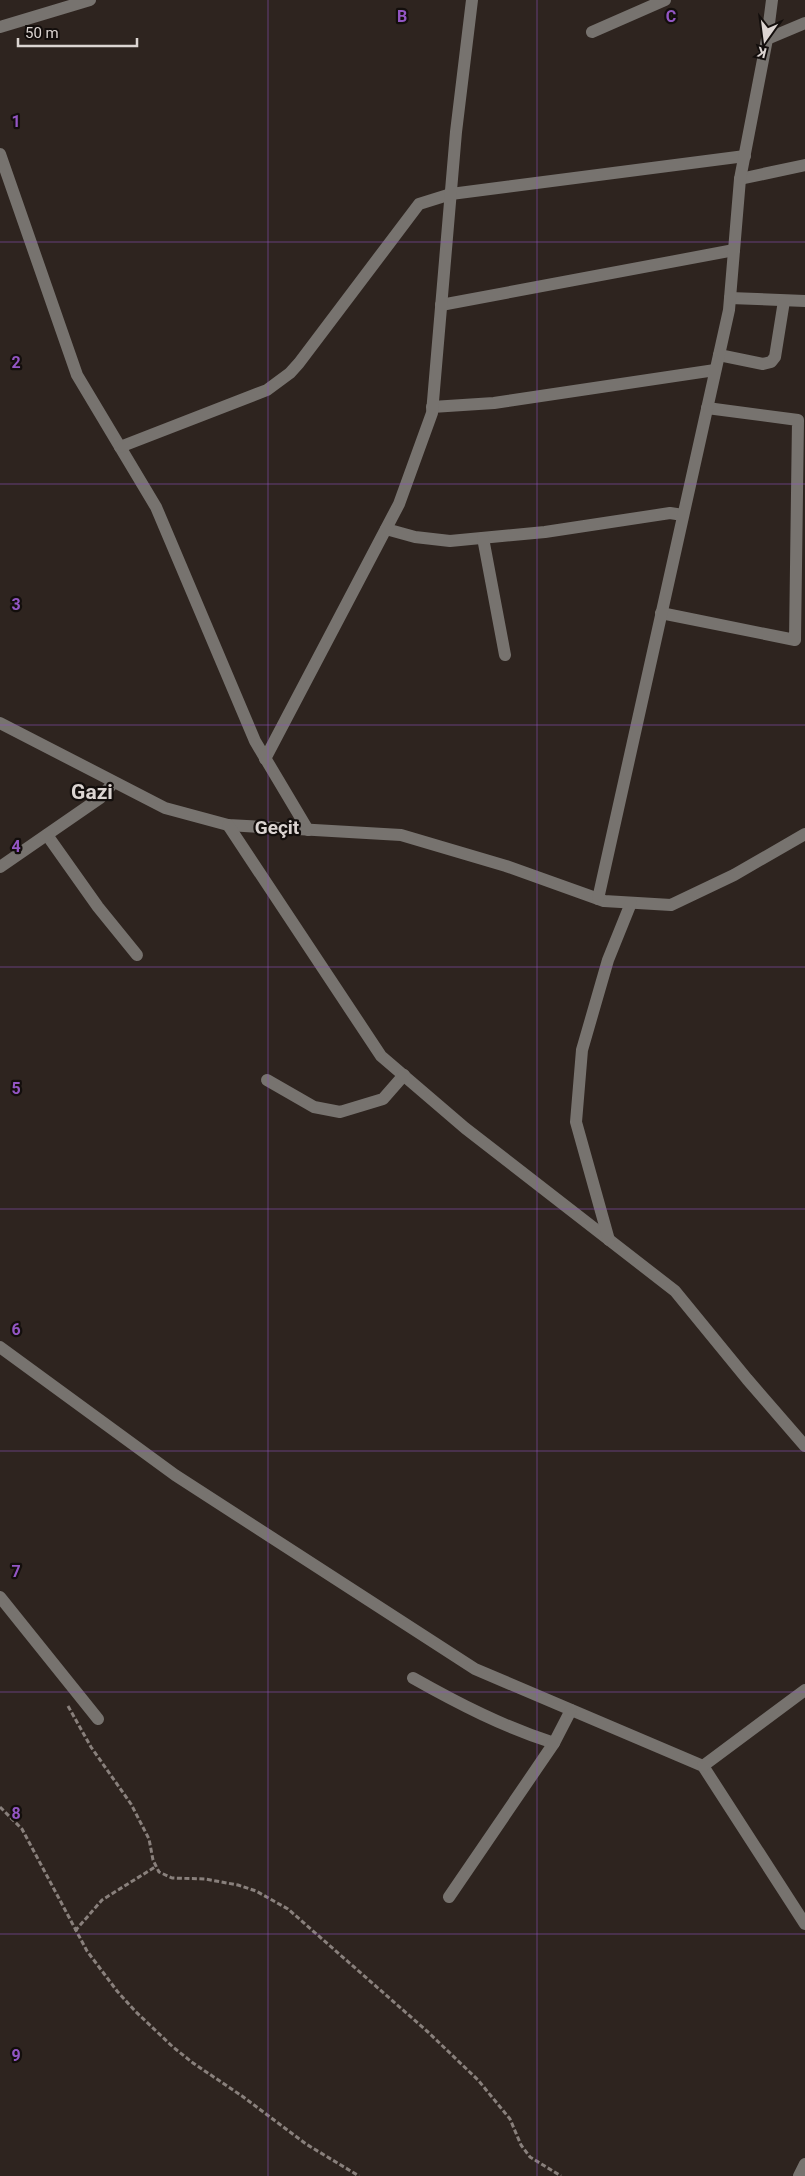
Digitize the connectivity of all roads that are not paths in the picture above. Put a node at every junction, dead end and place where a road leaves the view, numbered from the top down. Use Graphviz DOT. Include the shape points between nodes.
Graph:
graph roads {
  1 [pos="90,0"];
  2 [pos="472,0"];
  3 [pos="665,0"];
  4 [pos="772,0"];
  5 [pos="805,23"];
  6 [pos="0,27"];
  7 [pos="592,32"];
  8 [pos="767,39"];
  9 [pos="0,154"];
  10 [pos="745,156"];
  11 [pos="805,165"];
  12 [pos="740,179"];
  13 [pos="451,194"];
  14 [pos="734,250"];
  15 [pos="730,298"];
  16 [pos="784,301"];
  17 [pos="805,301"];
  18 [pos="441,305"];
  19 [pos="719,356"];
  20 [pos="715,370"];
  21 [pos="432,407"];
  22 [pos="707,408"];
  23 [pos="120,447"];
  24 [pos="682,516"];
  25 [pos="386,529"];
  26 [pos="483,538"];
  27 [pos="661,613"];
  28 [pos="505,655"];
  29 [pos="0,723"];
  30 [pos="265,759"];
  31 [pos="113,783"];
  32 [pos="228,825"];
  33 [pos="308,830"];
  34 [pos="805,834"];
  35 [pos="47,835"];
  36 [pos="0,867"];
  37 [pos="598,899"];
  38 [pos="632,903"];
  39 [pos="137,955"];
  40 [pos="404,1075"];
  41 [pos="267,1080"];
  42 [pos="609,1240"];
  43 [pos="1,1350"];
  44 [pos="805,1446"];
  45 [pos="0,1597"];
  46 [pos="413,1678"];
  47 [pos="805,1690"];
  48 [pos="571,1710"];
  49 [pos="98,1719"];
  50 [pos="554,1743"];
  51 [pos="703,1766"];
  52 [pos="449,1897"];
  53 [pos="805,1924"];
  54 [pos="805,2164"];
  55 [pos="799,2176"];
  1 -- 6 [label="street"];
  2 -- 13 [label="street"];
  3 -- 7 [label="street"];
  4 -- 8 [label="street"];
  5 -- 8 [label="street"];
  8 -- 10 [label="street"];
  9 -- 23 [label="street" via="77,375"];
  10 -- 12 [label="street"];
  10 -- 13 [label="street"];
  11 -- 12 [label="street"];
  12 -- 14 [label="street"];
  13 -- 18 [label="street"];
  13 -- 23 [label="street" via="419,204 299,362 279,382 255,395"];
  14 -- 15 [label="street"];
  14 -- 18 [label="street"];
  15 -- 16 [label="street"];
  15 -- 19 [label="street"];
  16 -- 17 [label="street"];
  16 -- 19 [label="street" via="775,356 771,362 763,364"];
  18 -- 21 [label="street"];
  19 -- 20 [label="street"];
  20 -- 21 [label="street" via="494,403"];
  20 -- 22 [label="street"];
  21 -- 25 [label="street" via="399,504"];
  22 -- 24 [label="street"];
  22 -- 27 [label="street" via="798,420 794,640"];
  23 -- 30 [label="street" via="156,507"];
  24 -- 26 [label="street" via="670,513"];
  24 -- 27 [label="street"];
  25 -- 26 [label="street" via="450,541"];
  25 -- 30 [label="street"];
  26 -- 28 [label="street"];
  27 -- 37 [label="street"];
  29 -- 31 [label="street"];
  30 -- 33 [label="street"];
  31 -- 32 [label="street" via="165,808"];
  31 -- 35 [label="street" via="100,798"];
  32 -- 33 [label="street"];
  32 -- 40 [label="street" via="381,1056"];
  33 -- 37 [label="street" via="401,835 506,866"];
  34 -- 38 [label="street" via="734,875 671,905"];
  35 -- 36 [label="street"];
  35 -- 39 [label="street"];
  37 -- 38 [label="street"];
  38 -- 42 [label="street" via="608,960 582,1050 576,1122"];
  40 -- 41 [label="street" via="383,1099 340,1112 314,1107"];
  40 -- 42 [label="street" via="465,1128"];
  42 -- 44 [label="street" via="675,1291"];
  43 -- 48 [label="street" via="175,1475 475,1669"];
  45 -- 49 [label="street"];
  46 -- 50 [label="street" via="498,1723"];
  47 -- 51 [label="street"];
  48 -- 50 [label="street"];
  48 -- 51 [label="street"];
  50 -- 52 [label="street"];
  51 -- 53 [label="street"];
  54 -- 55 [label="street"];
}
